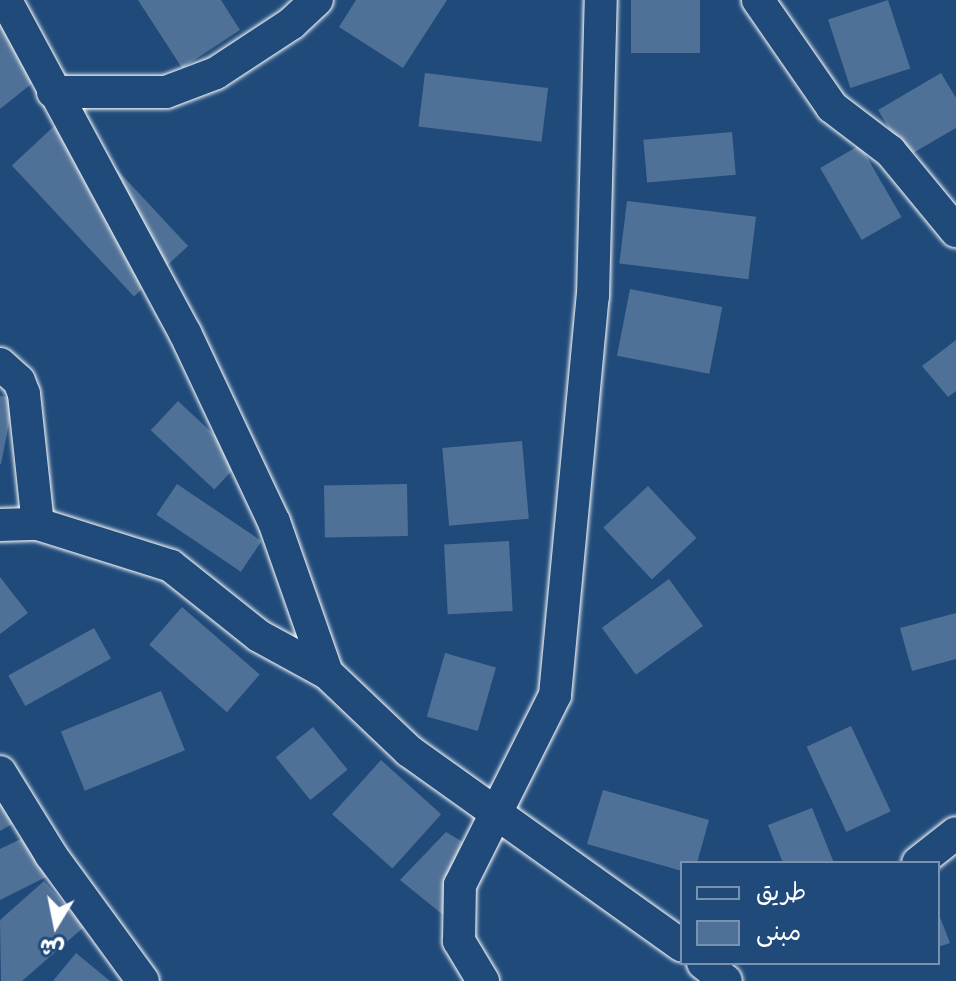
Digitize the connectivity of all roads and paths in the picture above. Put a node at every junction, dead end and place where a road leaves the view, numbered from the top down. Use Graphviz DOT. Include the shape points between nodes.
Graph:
graph roads {
  1 [pos="6,0"];
  2 [pos="317,0"];
  3 [pos="601,0"];
  4 [pos="758,0"];
  5 [pos="53,92"];
  6 [pos="956,231"];
  7 [pos="0,364"];
  8 [pos="38,524"];
  9 [pos="0,525"];
  10 [pos="327,673"];
  11 [pos="0,772"];
  12 [pos="496,815"];
  13 [pos="668,925"];
  14 [pos="680,943"];
  15 [pos="706,965"];
  16 [pos="143,981"];
  17 [pos="483,981"];
  18 [pos="726,981"];
  1 -- 5 [label="street"];
  2 -- 5 [label="street" via="216,73 166,92"];
  3 -- 12 [label="street" via="593,296 555,695"];
  4 -- 6 [label="street" via="832,107 890,151"];
  5 -- 10 [label="street" via="185,333 274,522"];
  7 -- 8 [label="street" via="19,381 24,394"];
  8 -- 9 [label="street"];
  8 -- 10 [label="street" via="171,566 259,636"];
  10 -- 12 [label="street" via="409,751"];
  11 -- 16 [label="street" via="51,855"];
  12 -- 13 [label="street"];
  12 -- 17 [label="street" via="460,885 459,941"];
  13 -- 14 [label="street"];
  15 -- 18 [label="street"];
}
